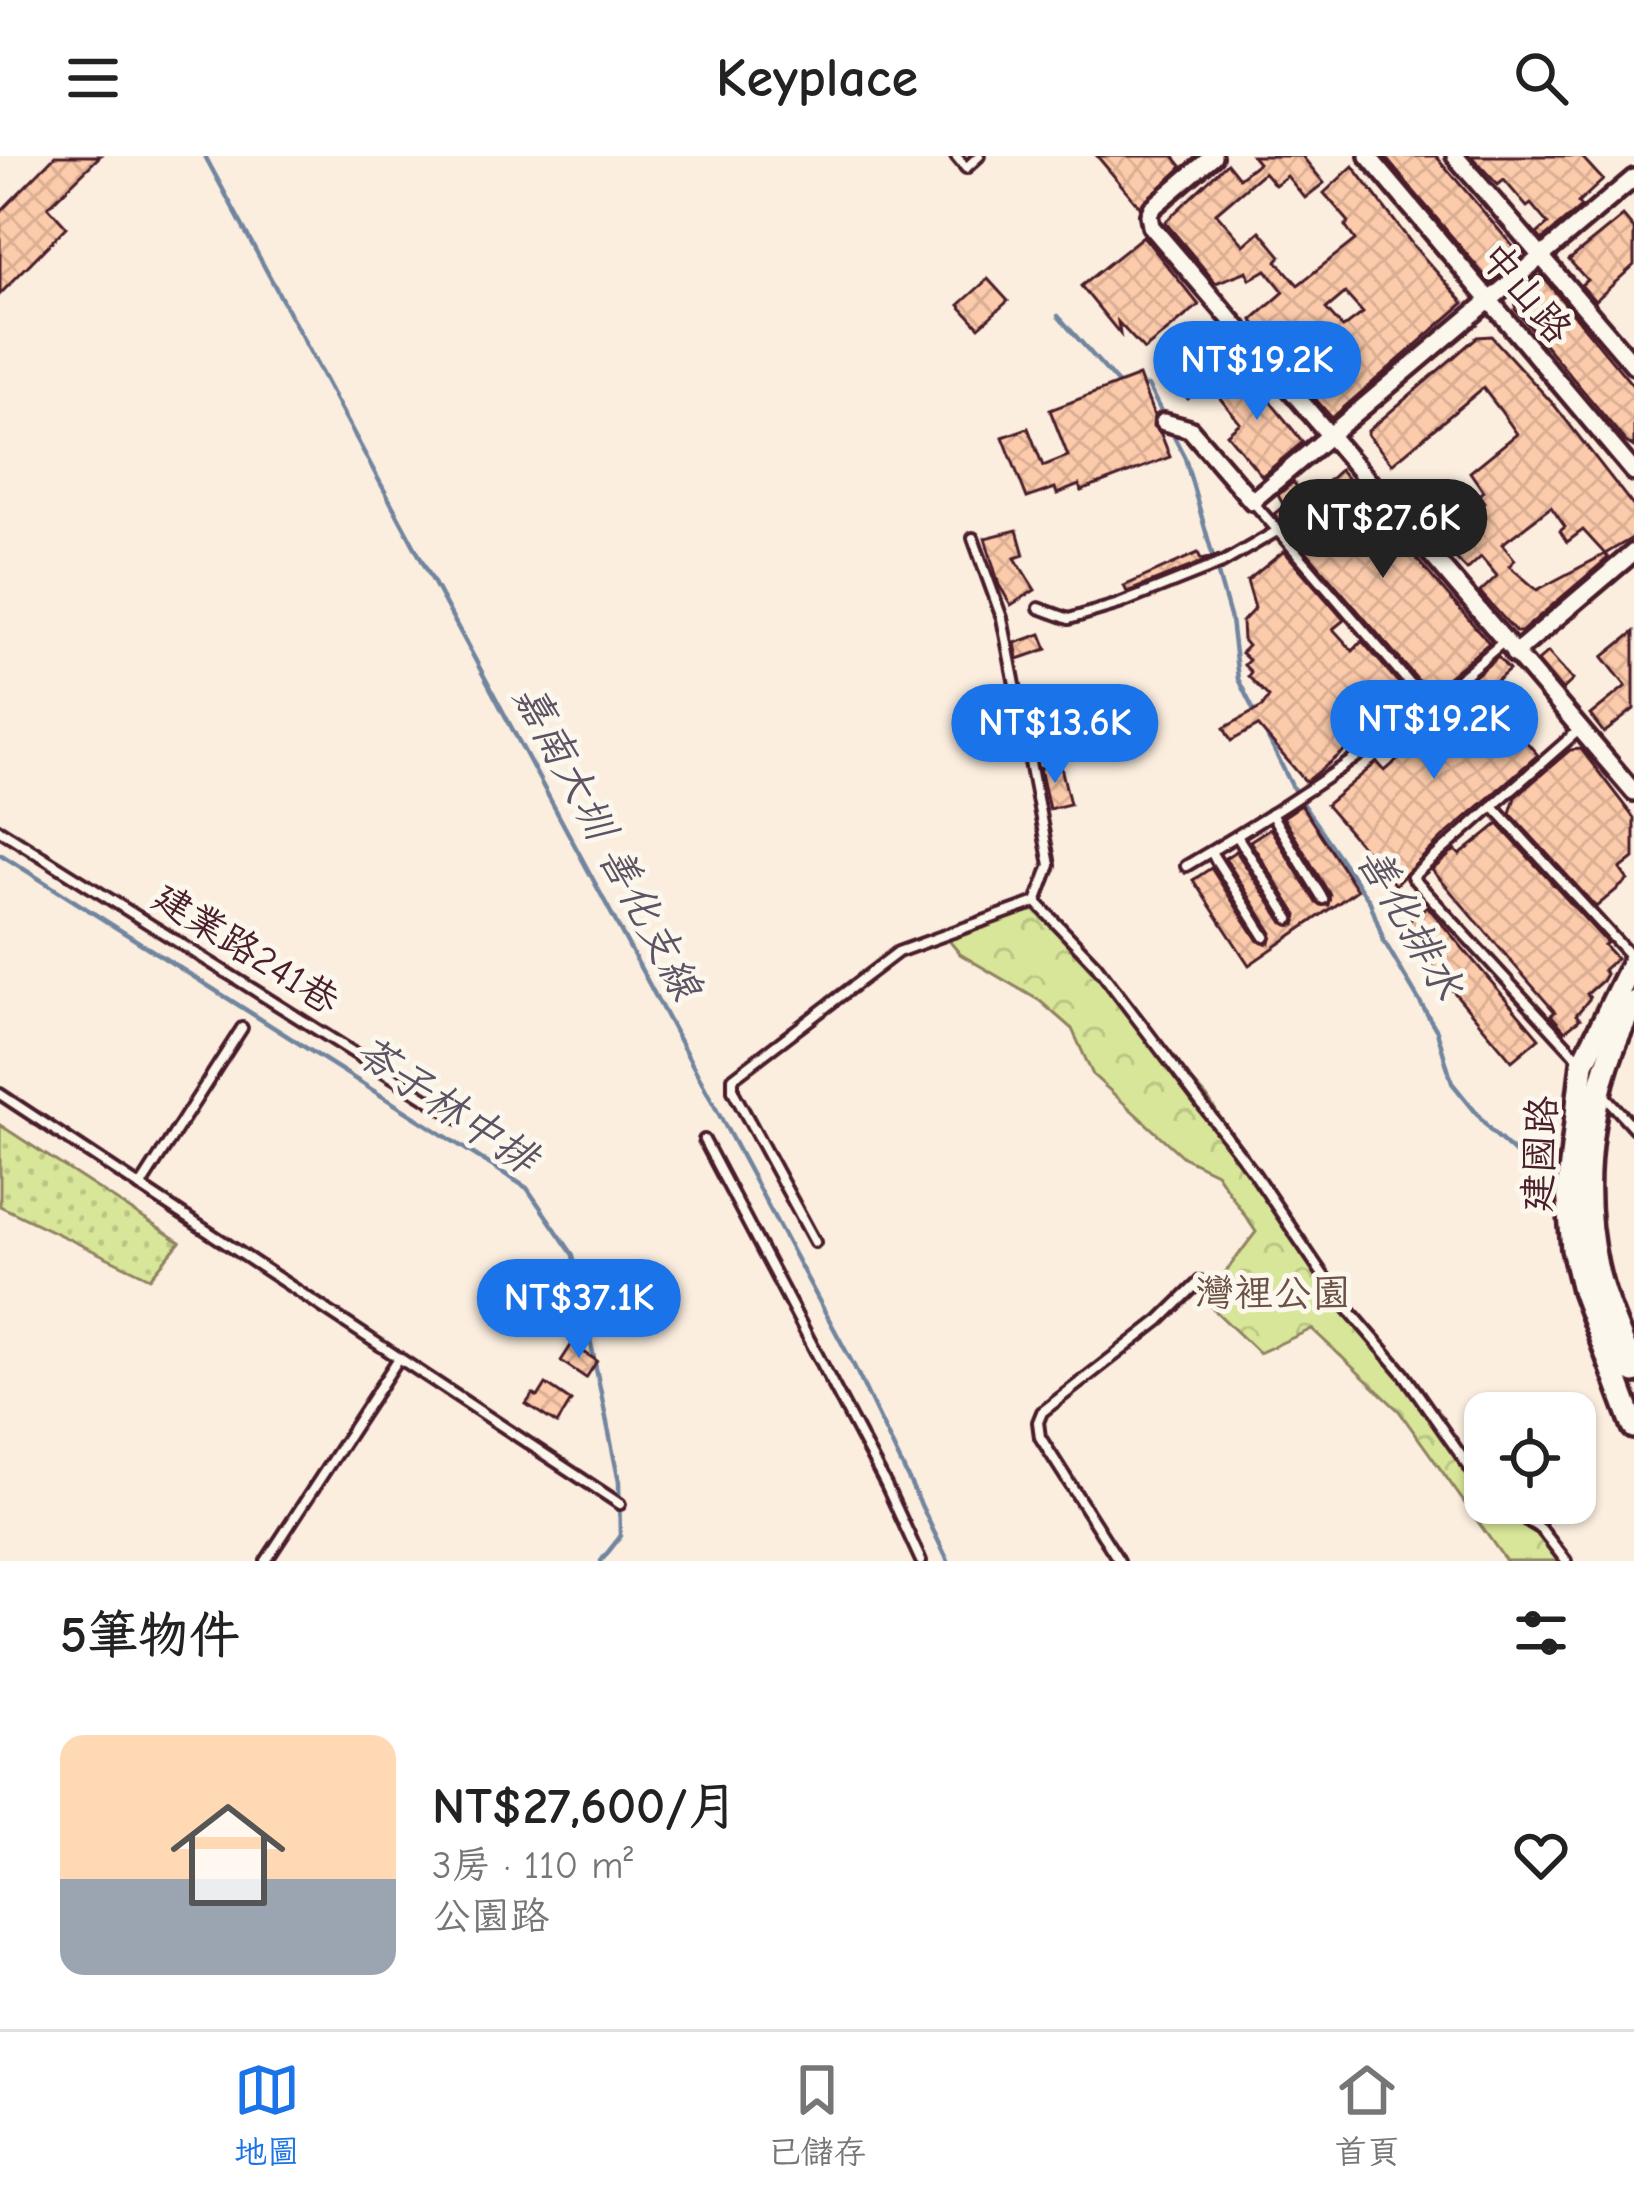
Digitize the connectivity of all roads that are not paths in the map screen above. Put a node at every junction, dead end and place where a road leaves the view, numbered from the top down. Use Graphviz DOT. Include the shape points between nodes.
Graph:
graph roads {
  1 [pos="956,156"];
  2 [pos="979,156"];
  3 [pos="1213,156"];
  4 [pos="1368,156"];
  5 [pos="1455,156"];
  6 [pos="1632,184"];
  7 [pos="1542,258"];
  8 [pos="1490,301"];
  9 [pos="1634,365"];
  10 [pos="1164,422"];
  11 [pos="1330,436"];
  12 [pos="1634,472"];
  13 [pos="1252,501"];
  14 [pos="1276,531"];
  15 [pos="973,538"];
  16 [pos="1634,552"];
  17 [pos="1039,608"];
  18 [pos="1509,648"];
  19 [pos="1429,706"];
  20 [pos="1580,729"];
  21 [pos="1634,792"];
  22 [pos="1493,806"];
  23 [pos="1271,814"];
  24 [pos="0,830"];
  25 [pos="1237,836"];
  26 [pos="1211,852"];
  27 [pos="1186,866"];
  28 [pos="1324,899"];
  29 [pos="1036,902"];
  30 [pos="1289,919"];
  31 [pos="1265,937"];
  32 [pos="1634,960"];
  33 [pos="1634,1003"];
  34 [pos="242,1028"];
  35 [pos="1583,1064"];
  36 [pos="1600,1090"];
  37 [pos="0,1094"];
  38 [pos="459,1119"];
  39 [pos="1634,1128"];
  40 [pos="704,1140"];
  41 [pos="140,1186"];
  42 [pos="1575,1201"];
  43 [pos="814,1242"];
  44 [pos="1200,1281"];
  45 [pos="399,1358"];
  46 [pos="1634,1372"];
  47 [pos="1634,1427"];
  48 [pos="1464,1460"];
  49 [pos="620,1504"];
  50 [pos="1533,1524"];
  51 [pos="266,1561"];
  52 [pos="921,1561"];
  53 [pos="1119,1561"];
  54 [pos="1566,1561"];
  1 -- 2 [label="lane" via="965,168"];
  3 -- 11 [label="street" via="1152,208 1149,222"];
  4 -- 8 [label="street, 中山路"];
  5 -- 7 [label="street"];
  6 -- 7 [label="street"];
  7 -- 8 [label="street"];
  7 -- 9 [label="street"];
  8 -- 11 [label="street"];
  8 -- 12 [label="street, 中山路"];
  10 -- 13 [label="street" via="1190,429"];
  11 -- 13 [label="street"];
  11 -- 18 [label="street"];
  13 -- 14 [label="lane"];
  14 -- 17 [label="lane" via="1208,570 1069,619"];
  14 -- 19 [label="lane"];
  15 -- 29 [label="lane" via="1002,618 1050,865"];
  16 -- 18 [label="street"];
  18 -- 19 [label="lane"];
  18 -- 20 [label="street"];
  19 -- 23 [label="lane"];
  20 -- 21 [label="street"];
  20 -- 22 [label="lane"];
  22 -- 32 [label="lane"];
  22 -- 35 [label="lane" via="1412,878"];
  23 -- 25 [label="lane"];
  23 -- 28 [label="lane"];
  24 -- 38 [label="lane, 建業路241巷"];
  25 -- 26 [label="lane"];
  25 -- 30 [label="lane"];
  26 -- 27 [label="lane"];
  26 -- 31 [label="lane"];
  29 -- 43 [label="lane" via="898,952 733,1078"];
  29 -- 48 [label="lane" via="1096,965"];
  32 -- 35 [label="street, 建國路"];
  33 -- 36 [label="street, 建國路"];
  34 -- 41 [label="lane"];
  35 -- 42 [label="street, 建國路"];
  36 -- 39 [label="lane"];
  36 -- 42 [label="street, 建國路"];
  37 -- 41 [label="lane"];
  40 -- 52 [label="lane"];
  41 -- 45 [label="lane"];
  42 -- 46 [label="street, 建國路"];
  42 -- 47 [label="street, 建國路" via="1583,1290"];
  44 -- 53 [label="lane" via="1038,1422"];
  45 -- 49 [label="lane"];
  45 -- 51 [label="lane"];
  50 -- 54 [label="lane"];
}
